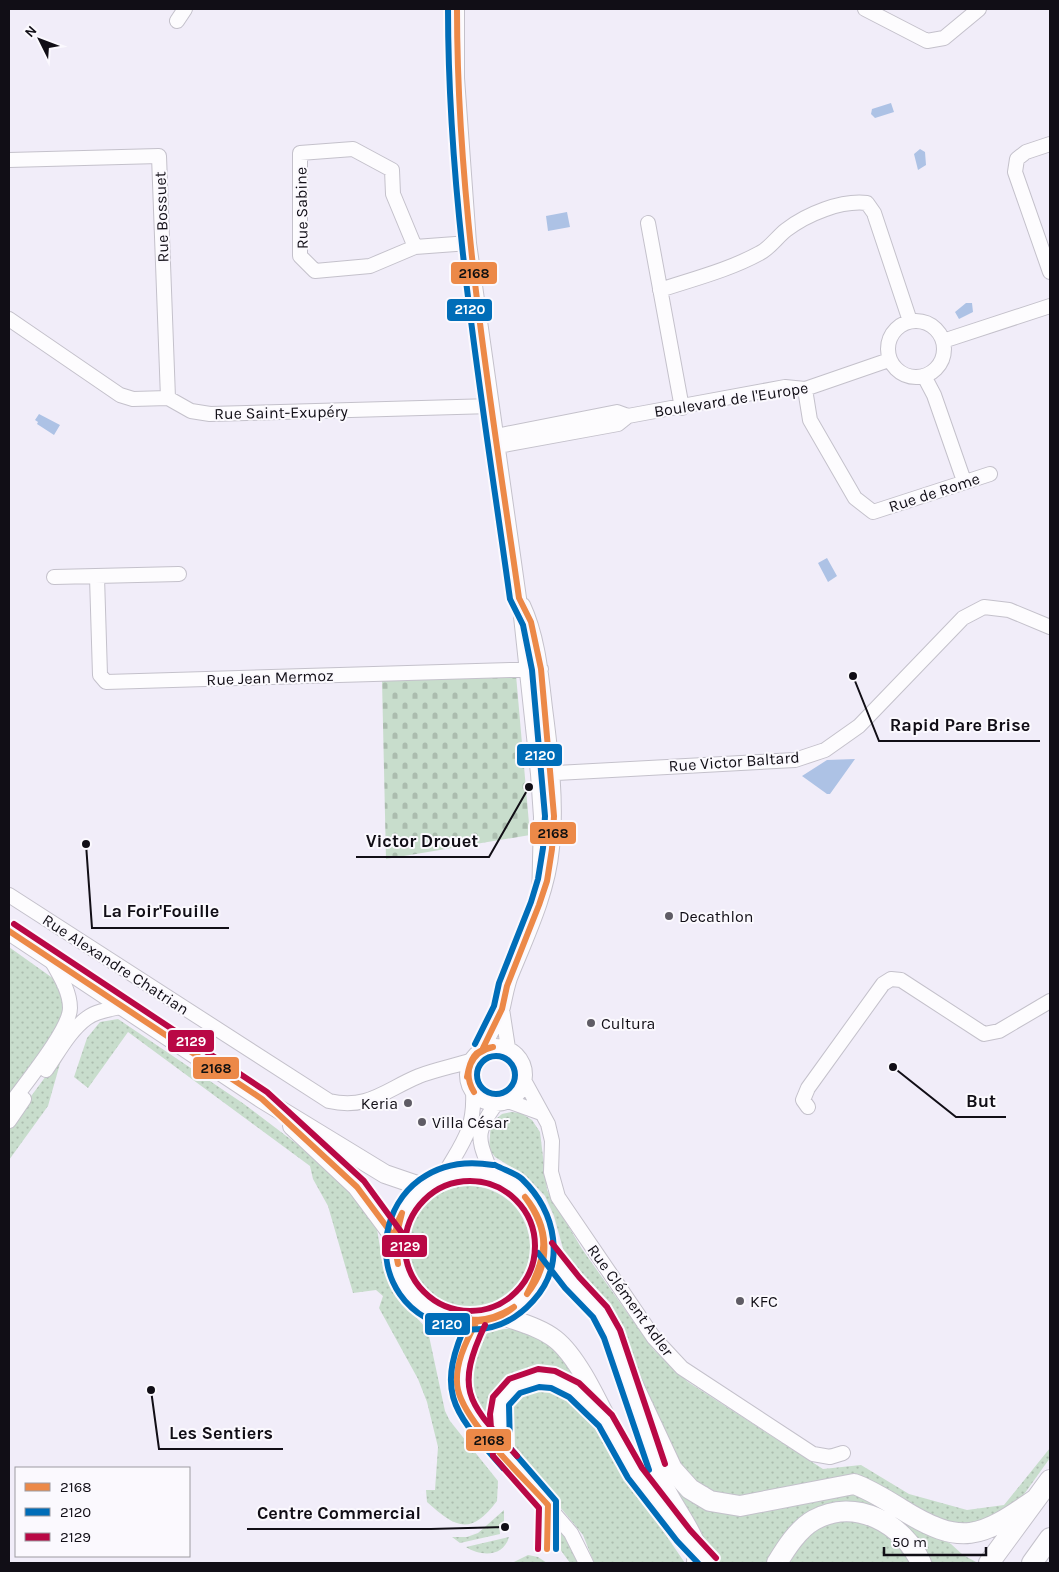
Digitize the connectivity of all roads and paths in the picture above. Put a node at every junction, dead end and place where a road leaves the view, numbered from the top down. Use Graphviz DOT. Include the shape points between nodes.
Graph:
graph roads {
  1 [pos="185,9"];
  2 [pos="457,9"];
  3 [pos="865,9"];
  4 [pos="979,9"];
  5 [pos="177,21"];
  6 [pos="1050,144"];
  7 [pos="9,160"];
  8 [pos="648,223"];
  9 [pos="469,243"];
  10 [pos="415,247"];
  11 [pos="1050,272"];
  12 [pos="660,290"];
  13 [pos="1050,306"];
  14 [pos="9,319"];
  15 [pos="910,322"];
  16 [pos="943,341"];
  17 [pos="889,360"];
  18 [pos="924,376"];
  19 [pos="805,389"];
  20 [pos="168,398"];
  21 [pos="492,406"];
  22 [pos="682,408"];
  23 [pos="497,441"];
  24 [pos="990,474"];
  25 [pos="964,481"];
  26 [pos="179,574"];
  27 [pos="54,577"];
  28 [pos="97,577"];
  29 [pos="519,598"];
  30 [pos="1050,626"];
  31 [pos="541,669"];
  32 [pos="525,670"];
  33 [pos="545,773"];
  34 [pos="9,895"];
  35 [pos="9,930"];
  36 [pos="50,957"];
  37 [pos="1050,1001"];
  38 [pos="125,1006"];
  39 [pos="502,1009"];
  40 [pos="483,1048"];
  41 [pos="508,1048"];
  42 [pos="470,1061"];
  43 [pos="437,1071"];
  44 [pos="524,1082"];
  45 [pos="470,1086"];
  46 [pos="262,1099"];
  47 [pos="502,1102"];
  48 [pos="9,1106"];
  49 [pos="808,1108"];
  50 [pos="541,1113"];
  51 [pos="9,1121"];
  52 [pos="491,1173"];
  53 [pos="444,1174"];
  54 [pos="422,1187"];
  55 [pos="395,1238"];
  56 [pos="545,1248"];
  57 [pos="500,1315"];
  58 [pos="477,1321"];
  59 [pos="625,1368"];
  60 [pos="606,1421"];
  61 [pos="501,1452"];
  62 [pos="843,1453"];
  63 [pos="1050,1480"];
  64 [pos="1043,1500"];
  65 [pos="1050,1538"];
  66 [pos="701,1558"];
  67 [pos="586,1563"];
  68 [pos="777,1563"];
  69 [pos="921,1563"];
  70 [pos="988,1563"];
  71 [pos="1006,1563"];
  72 [pos="1032,1563"];
  1 -- 5 [label="street"];
  2 -- 9 [label="street" via="457,78"];
  3 -- 4 [label="street" via="927,41 944,38"];
  6 -- 11 [label="street" via="1016,159 1015,172"];
  7 -- 20 [label="street, Rue Bossuet" via="159,156"];
  8 -- 12 [label="street"];
  9 -- 10 [label="street, Rue Sabine"];
  9 -- 21 [label="street"];
  10 -- 10 [label="street, Rue Sabine" via="370,266 315,271 300,256 300,153 353,149 392,170 393,194"];
  12 -- 15 [label="street" via="738,264 763,252 805,217 854,202 867,204 874,214"];
  12 -- 22 [label="street"];
  13 -- 16 [label="street"];
  14 -- 20 [label="street" via="120,395 133,399"];
  15 -- 16 [label="street" via="927,323"];
  15 -- 17 [label="street" via="896,329 891,336"];
  16 -- 18 [label="street" via="944,350 938,366"];
  17 -- 18 [label="street" via="908,376"];
  17 -- 19 [label="street, Boulevard de l'Europe"];
  18 -- 25 [label="street" via="934,395"];
  19 -- 22 [label="street, Boulevard de l'Europe" via="785,387"];
  19 -- 25 [label="street, Rue de Rome" via="810,420 855,498 873,512"];
  20 -- 21 [label="street, Rue Saint-Exupéry" via="191,411 210,414"];
  21 -- 23 [label="street"];
  22 -- 23 [label="street, Boulevard de l'Europe" via="628,416 618,424"];
  23 -- 29 [label="street"];
  24 -- 25 [label="street, Rue de Rome"];
  26 -- 28 [label="street"];
  27 -- 28 [label="street"];
  28 -- 32 [label="street, Rue Jean Mermoz" via="100,674 106,682"];
  29 -- 31 [label="street" via="530,622"];
  29 -- 32 [label="street"];
  30 -- 33 [label="street, Rue Victor Baltard" via="1009,610 984,607 964,618 859,726 824,750 795,760"];
  31 -- 32 [label="street, Rue Jean Mermoz"];
  31 -- 33 [label="street"];
  32 -- 33 [label="street"];
  33 -- 39 [label="street" via="539,904"];
  34 -- 43 [label="street, Rue Alexandre Chatrian" via="329,1101 346,1105 369,1101 419,1076"];
  35 -- 36 [label="main road"];
  36 -- 38 [label="main road"];
  36 -- 48 [label="street" via="68,992 69,1017"];
  37 -- 49 [label="street" via="1000,1031 984,1034 901,980 891,979 882,984 808,1088 803,1100"];
  38 -- 46 [label="main road"];
  38 -- 51 [label="street" via="88,1018 71,1036"];
  39 -- 40 [label="street"];
  39 -- 41 [label="street"];
  40 -- 41 [label="street"];
  40 -- 42 [label="street"];
  41 -- 44 [label="street" via="522,1062"];
  42 -- 43 [label="street, Rue Alexandre Chatrian"];
  42 -- 45 [label="street"];
  43 -- 45 [label="street"];
  44 -- 47 [label="street" via="519,1093"];
  44 -- 50 [label="street, Rue Clément Adler"];
  45 -- 47 [label="street" via="487,1102"];
  45 -- 53 [label="street" via="474,1114 468,1135"];
  46 -- 54 [label="main road" via="385,1174"];
  46 -- 55 [label="main road" via="357,1187"];
  47 -- 50 [label="street"];
  47 -- 52 [label="street" via="484,1121 478,1137"];
  50 -- 62 [label="street, Rue Clément Adler" via="552,1141 551,1172 558,1197 654,1338 682,1368 813,1454 830,1457"];
  52 -- 53 [label="main road" via="468,1170"];
  52 -- 56 [label="main road" via="518,1187 531,1201 544,1228"];
  53 -- 54 [label="main road"];
  54 -- 55 [label="main road" via="403,1210"];
  55 -- 58 [label="main road" via="394,1252 399,1272 417,1300 439,1315"];
  56 -- 57 [label="main road" via="541,1272 532,1288 520,1302"];
  56 -- 59 [label="main road" via="600,1312"];
  57 -- 58 [label="main road"];
  57 -- 60 [label="main road" via="545,1332 556,1340 581,1372"];
  58 -- 61 [label="street" via="463,1349 458,1391 468,1411"];
  59 -- 64 [label="highway" via="672,1469 690,1489 710,1501 740,1506 854,1484 950,1534 976,1534"];
  59 -- 66 [label="main road" via="653,1458 670,1496 692,1531"];
  60 -- 61 [label="street" via="574,1390 563,1384 552,1379 525,1380 515,1385 502,1401 499,1414"];
  60 -- 66 [label="main road" via="635,1473"];
  61 -- 67 [label="street" via="571,1533"];
  63 -- 64 [label="highway"];
  64 -- 70 [label="highway"];
  64 -- 71 [label="highway"];
  65 -- 72 [label="highway"];
  68 -- 69 [label="highway" via="789,1543 813,1520 841,1511 867,1514 891,1525 916,1552"];
}
